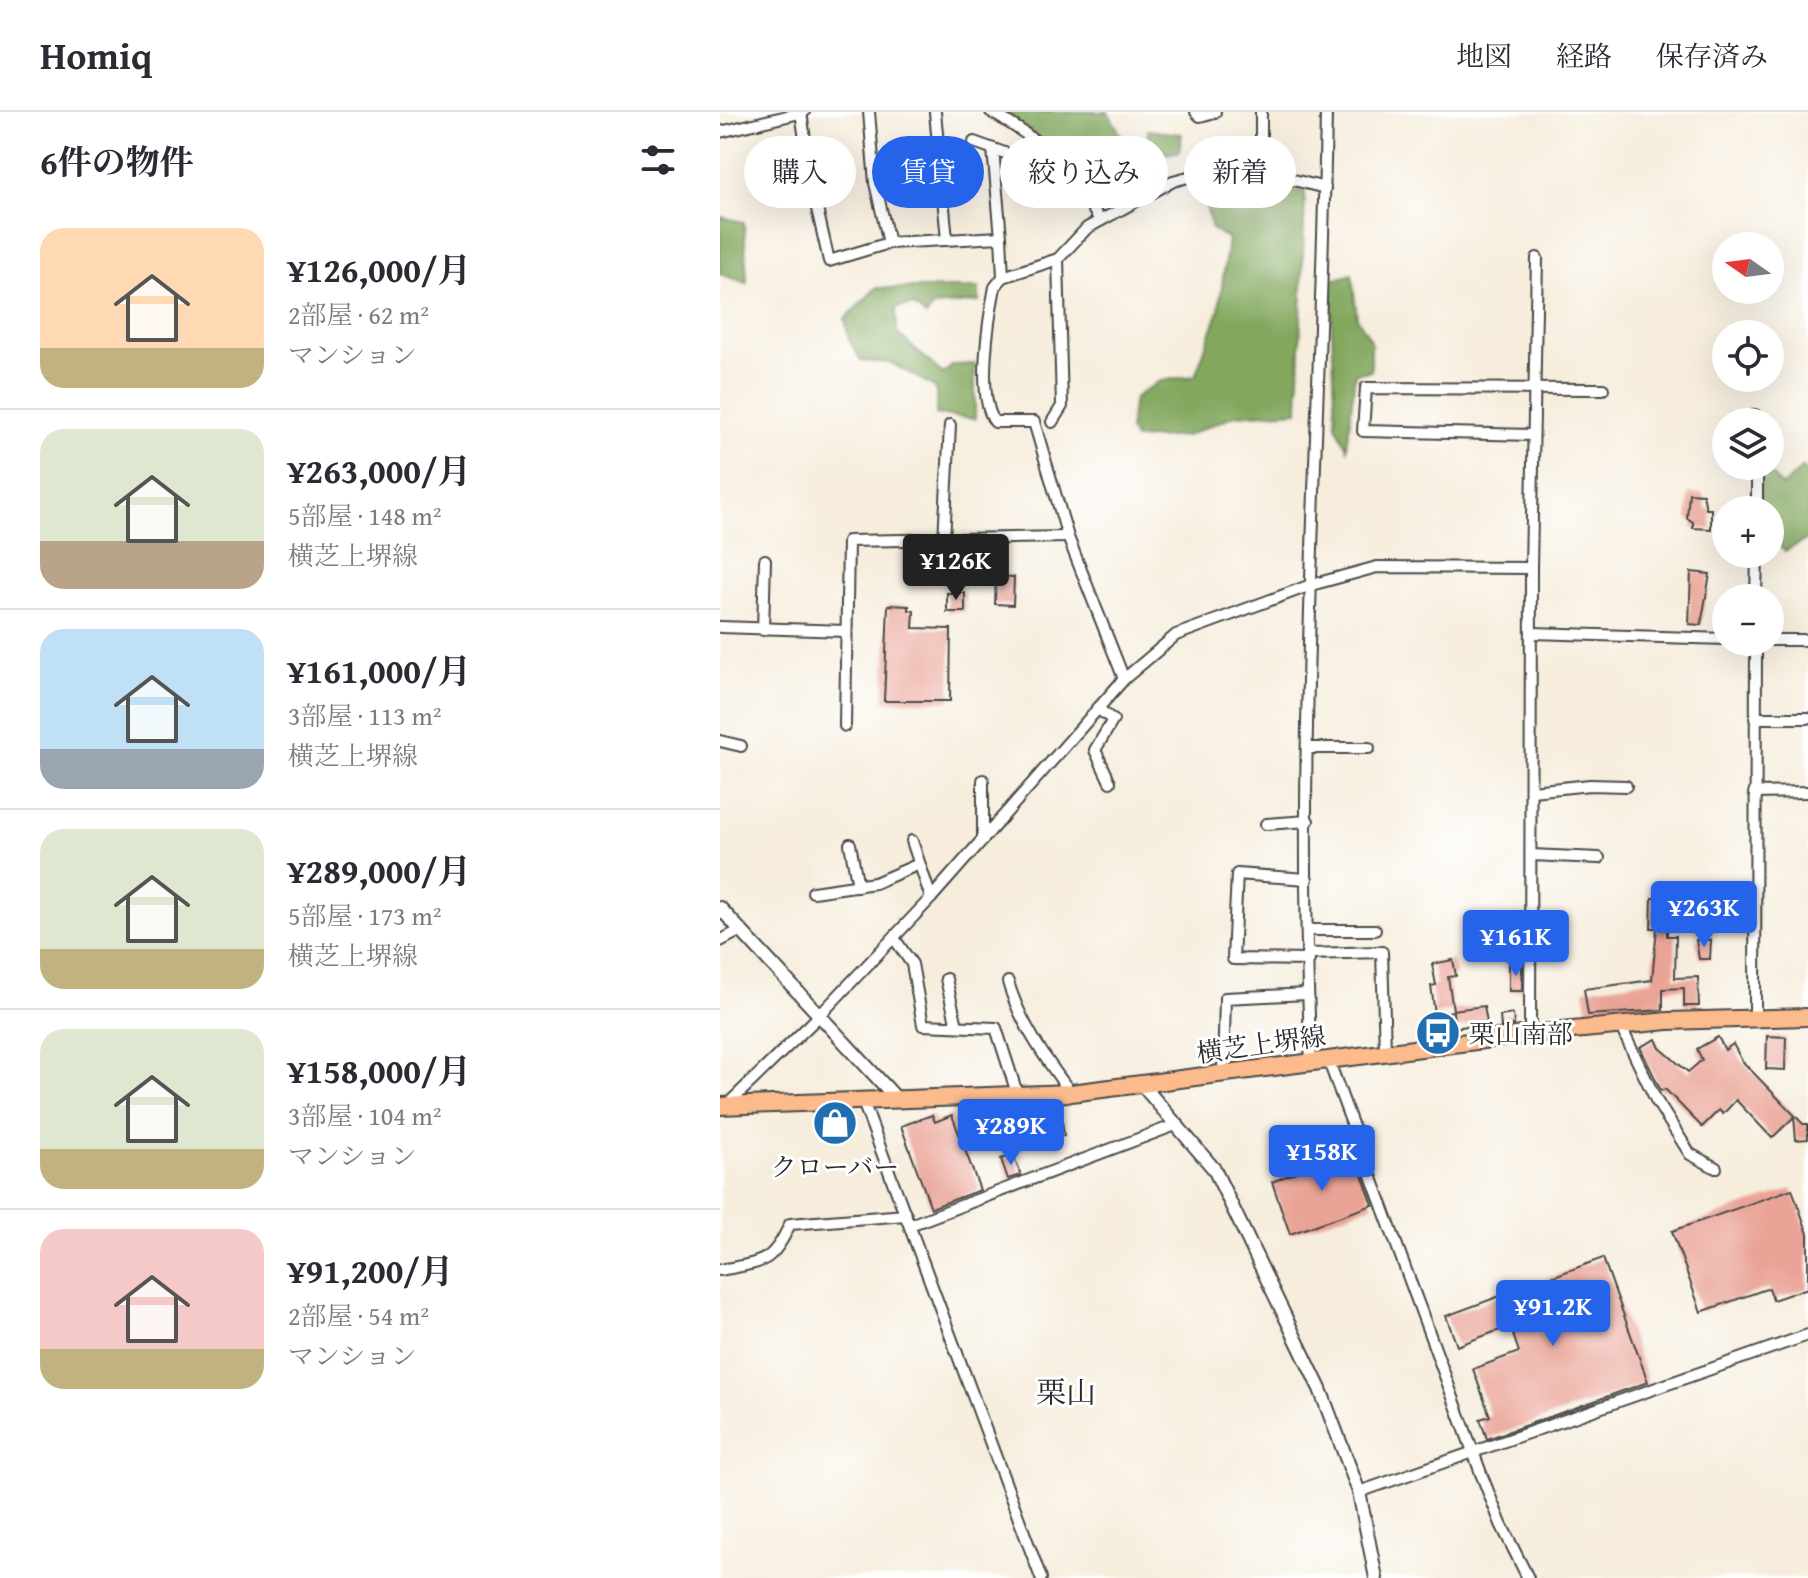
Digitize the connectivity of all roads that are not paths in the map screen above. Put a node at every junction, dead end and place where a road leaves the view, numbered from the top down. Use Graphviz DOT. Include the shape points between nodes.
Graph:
graph roads {
  1 [pos="802,112"];
  2 [pos="869,112"];
  3 [pos="935,112"];
  4 [pos="991,112"];
  5 [pos="1196,112"];
  6 [pos="1215,112"];
  7 [pos="1261,112"];
  8 [pos="1326,112"];
  9 [pos="757,118"];
  10 [pos="720,132"];
  11 [pos="1261,136"];
  12 [pos="984,146"];
  13 [pos="993,149"];
  14 [pos="1000,151"];
  15 [pos="1184,178"];
  16 [pos="1296,180"];
  17 [pos="1325,188"];
  18 [pos="1100,220"];
  19 [pos="1001,237"];
  20 [pos="947,240"];
  21 [pos="889,243"];
  22 [pos="1537,258"];
  23 [pos="1058,259"];
  24 [pos="1003,277"];
  25 [pos="1534,389"];
  26 [pos="1603,389"];
  27 [pos="1052,422"];
  28 [pos="950,425"];
  29 [pos="1533,435"];
  30 [pos="1068,537"];
  31 [pos="944,540"];
  32 [pos="765,560"];
  33 [pos="1531,568"];
  34 [pos="1311,585"];
  35 [pos="720,627"];
  36 [pos="763,630"];
  37 [pos="846,631"];
  38 [pos="1533,633"];
  39 [pos="1712,639"];
  40 [pos="1784,640"];
  41 [pos="1808,640"];
  42 [pos="1756,656"];
  43 [pos="1124,679"];
  44 [pos="1097,708"];
  45 [pos="1755,718"];
  46 [pos="1808,718"];
  47 [pos="845,726"];
  48 [pos="720,741"];
  49 [pos="741,746"];
  50 [pos="1309,748"];
  51 [pos="1369,748"];
  52 [pos="983,780"];
  53 [pos="1110,782"];
  54 [pos="1626,786"];
  55 [pos="1532,791"];
  56 [pos="1808,792"];
  57 [pos="1754,793"];
  58 [pos="1308,821"];
  59 [pos="1266,824"];
  60 [pos="983,839"];
  61 [pos="912,841"];
  62 [pos="850,844"];
  63 [pos="1531,855"];
  64 [pos="1599,858"];
  65 [pos="919,864"];
  66 [pos="1307,879"];
  67 [pos="858,886"];
  68 [pos="813,892"];
  69 [pos="931,898"];
  70 [pos="720,908"];
  71 [pos="741,930"];
  72 [pos="1308,930"];
  73 [pos="1375,930"];
  74 [pos="894,938"];
  75 [pos="720,941"];
  76 [pos="1309,957"];
  77 [pos="946,979"];
  78 [pos="1008,982"];
  79 [pos="1307,994"];
  80 [pos="820,1015"];
  81 [pos="1755,1017"];
  82 [pos="1808,1017"];
  83 [pos="1620,1025"];
  84 [pos="957,1026"];
  85 [pos="1530,1034"];
  86 [pos="1385,1051"];
  87 [pos="1328,1059"];
  88 [pos="1311,1062"];
  89 [pos="1223,1073"];
  90 [pos="1144,1087"];
  91 [pos="1017,1093"];
  92 [pos="1071,1093"];
  93 [pos="896,1098"];
  94 [pos="862,1099"];
  95 [pos="724,1105"];
  96 [pos="1178,1124"];
  97 [pos="1716,1168"];
  98 [pos="908,1220"];
  99 [pos="720,1270"];
  100 [pos="1808,1335"];
  101 [pos="1474,1452"];
  102 [pos="1359,1492"];
  103 [pos="1041,1578"];
  104 [pos="1376,1578"];
  105 [pos="1528,1578"];
  1 -- 9 [label="street"];
  1 -- 21 [label="street" via="829,261"];
  2 -- 21 [label="street" via="875,183"];
  3 -- 20 [label="street"];
  4 -- 18 [label="street" via="1027,131 1063,163"];
  5 -- 6 [label="street"];
  7 -- 11 [label="street"];
  8 -- 17 [label="street"];
  9 -- 10 [label="street"];
  12 -- 13 [label="street"];
  13 -- 14 [label="street"];
  13 -- 19 [label="street"];
  15 -- 18 [label="street"];
  16 -- 17 [label="street"];
  17 -- 34 [label="street"];
  18 -- 23 [label="street"];
  19 -- 20 [label="street"];
  19 -- 24 [label="street"];
  20 -- 21 [label="street"];
  22 -- 25 [label="street"];
  23 -- 24 [label="street"];
  23 -- 27 [label="street" via="1062,406"];
  24 -- 30 [label="street" via="991,306 986,388 990,416 995,422 1034,422"];
  25 -- 26 [label="street"];
  25 -- 29 [label="street"];
  25 -- 29 [label="street" via="1366,388 1363,431"];
  28 -- 31 [label="street"];
  29 -- 33 [label="street"];
  30 -- 31 [label="street"];
  30 -- 43 [label="street"];
  31 -- 37 [label="street" via="848,541"];
  32 -- 36 [label="street"];
  33 -- 34 [label="street" via="1377,567"];
  33 -- 38 [label="street"];
  34 -- 43 [label="street" via="1176,635"];
  34 -- 50 [label="street"];
  35 -- 36 [label="street"];
  36 -- 37 [label="street"];
  37 -- 47 [label="street"];
  38 -- 39 [label="street"];
  38 -- 55 [label="street"];
  40 -- 41 [label="street"];
  42 -- 45 [label="street"];
  43 -- 44 [label="street"];
  44 -- 53 [label="street" via="1113,720 1095,750"];
  44 -- 60 [label="street"];
  45 -- 46 [label="street"];
  45 -- 57 [label="street"];
  48 -- 49 [label="street"];
  50 -- 51 [label="street"];
  50 -- 58 [label="street"];
  52 -- 60 [label="street"];
  54 -- 55 [label="street"];
  55 -- 63 [label="street"];
  56 -- 57 [label="street"];
  57 -- 81 [label="street"];
  58 -- 59 [label="street"];
  58 -- 66 [label="street"];
  60 -- 69 [label="street"];
  61 -- 65 [label="street"];
  62 -- 67 [label="street"];
  63 -- 64 [label="street"];
  63 -- 85 [label="street"];
  65 -- 67 [label="street"];
  65 -- 69 [label="street"];
  66 -- 72 [label="street"];
  66 -- 76 [label="street" via="1237,874 1233,959"];
  67 -- 68 [label="street"];
  69 -- 74 [label="street"];
  70 -- 71 [label="street"];
  71 -- 75 [label="street"];
  71 -- 80 [label="street"];
  72 -- 73 [label="street"];
  72 -- 76 [label="street"];
  74 -- 80 [label="street"];
  74 -- 84 [label="street" via="912,964 923,1025"];
  76 -- 79 [label="street"];
  76 -- 86 [label="street" via="1382,952"];
  77 -- 84 [label="street"];
  78 -- 92 [label="street" via="1015,1007"];
  79 -- 88 [label="street"];
  79 -- 89 [label="street" via="1225,998"];
  80 -- 93 [label="street"];
  80 -- 95 [label="street"];
  81 -- 82 [label="main road, 横芝上堺線"];
  81 -- 83 [label="main road, 横芝上堺線"];
  83 -- 85 [label="main road, 横芝上堺線"];
  83 -- 97 [label="street" via="1656,1100 1690,1154"];
  84 -- 91 [label="street" via="996,1028"];
  85 -- 86 [label="main road, 横芝上堺線"];
  86 -- 87 [label="main road, 横芝上堺線"];
  87 -- 88 [label="main road, 横芝上堺線"];
  87 -- 101 [label="street"];
  88 -- 89 [label="main road, 横芝上堺線"];
  89 -- 90 [label="main road, 横芝上堺線"];
  90 -- 92 [label="main road, 横芝上堺線"];
  90 -- 96 [label="street"];
  91 -- 92 [label="main road, 横芝上堺線"];
  91 -- 93 [label="main road, 横芝上堺線"];
  93 -- 94 [label="main road, 横芝上堺線"];
  94 -- 95 [label="main road, 横芝上堺線"];
  94 -- 98 [label="street"];
  96 -- 98 [label="street"];
  96 -- 102 [label="street" via="1214,1169 1320,1389"];
  98 -- 99 [label="street" via="790,1224 778,1251 766,1260"];
  98 -- 103 [label="street"];
  100 -- 101 [label="street"];
  101 -- 102 [label="street"];
  101 -- 105 [label="street"];
  102 -- 104 [label="street"];
}
